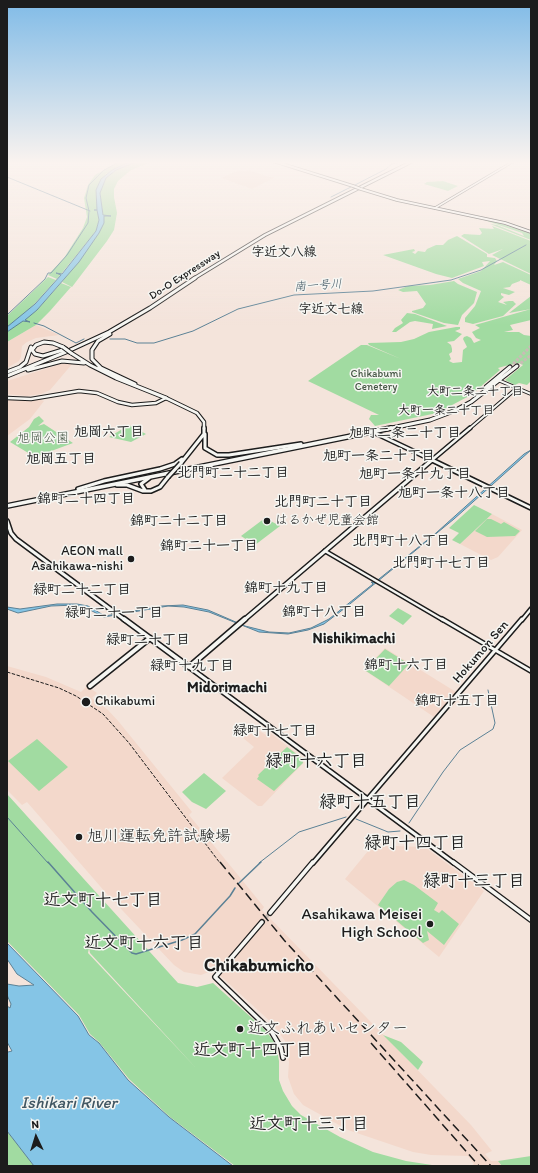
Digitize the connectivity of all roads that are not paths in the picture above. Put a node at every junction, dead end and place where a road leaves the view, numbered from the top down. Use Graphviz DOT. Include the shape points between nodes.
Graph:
graph roads {
  1 [pos="299,216"];
  2 [pos="304,216"];
  3 [pos="471,216"];
  4 [pos="531,232"];
  5 [pos="150,308"];
  6 [pos="77,345"];
  7 [pos="63,347"];
  8 [pos="72,353"];
  9 [pos="90,365"];
  10 [pos="517,366"];
  11 [pos="510,367"];
  12 [pos="101,368"];
  13 [pos="7,375"];
  14 [pos="497,380"];
  15 [pos="517,388"];
  16 [pos="531,394"];
  17 [pos="7,398"];
  18 [pos="166,398"];
  19 [pos="205,429"];
  20 [pos="373,432"];
  21 [pos="301,444"];
  22 [pos="432,460"];
  23 [pos="180,462"];
  24 [pos="179,471"];
  25 [pos="162,484"];
  26 [pos="80,490"];
  27 [pos="7,504"];
  28 [pos="531,508"];
  29 [pos="7,521"];
  30 [pos="325,551"];
  31 [pos="531,608"];
  32 [pos="150,638"];
  33 [pos="495,650"];
  34 [pos="189,667"];
  35 [pos="531,671"];
  36 [pos="90,686"];
  37 [pos="367,798"];
  38 [pos="270,913"];
  39 [pos="531,920"];
  40 [pos="262,922"];
  41 [pos="283,1058"];
  1 -- 6 [label="highway, Do-O Expressway" via="263,234 130,318"];
  2 -- 5 [label="highway, Do-O Expressway" via="214,265"];
  3 -- 4 [label="main road"];
  5 -- 12 [label="highway" via="95,344 91,351 92,357"];
  5 -- 13 [label="highway, Do-O Expressway" via="91,340"];
  6 -- 7 [label="highway" via="46,356 37,355 32,350 44,342"];
  6 -- 13 [label="highway, Do-O Expressway"];
  7 -- 8 [label="highway, bridge"];
  7 -- 13 [label="highway" via="50,341 37,344 31,348 26,362"];
  8 -- 9 [label="highway"];
  8 -- 12 [label="highway"];
  9 -- 13 [label="highway" via="62,361"];
  9 -- 18 [label="highway" via="132,386"];
  10 -- 14 [label="highway"];
  11 -- 14 [label="highway"];
  12 -- 18 [label="highway"];
  14 -- 15 [label="street"];
  14 -- 20 [label="highway" via="471,402 456,410 430,420"];
  14 -- 21 [label="highway" via="464,404 441,414"];
  15 -- 16 [label="street"];
  15 -- 22 [label="street"];
  17 -- 18 [label="main road" via="31,399 86,391 132,405 156,403"];
  18 -- 19 [label="main road" via="197,413 203,420"];
  19 -- 21 [label="main road" via="204,445 217,455"];
  19 -- 23 [label="main road" via="201,439"];
  20 -- 22 [label="street"];
  20 -- 24 [label="highway"];
  21 -- 26 [label="highway"];
  22 -- 28 [label="main road"];
  22 -- 30 [label="main road"];
  23 -- 25 [label="main road, bridge"];
  23 -- 26 [label="main road"];
  24 -- 25 [label="main road" via="149,478 142,482 141,486 145,490 151,490"];
  24 -- 26 [label="highway"];
  25 -- 26 [label="main road" via="151,492 122,485"];
  26 -- 27 [label="highway"];
  29 -- 32 [label="main road" via="16,539"];
  30 -- 33 [label="street"];
  30 -- 34 [label="main road"];
  31 -- 33 [label="street, Hokumon Sen"];
  32 -- 34 [label="main road"];
  32 -- 36 [label="main road"];
  33 -- 35 [label="street"];
  33 -- 37 [label="street, Hokumon Sen"];
  34 -- 37 [label="street"];
  37 -- 38 [label="street, Hokumon Sen"];
  37 -- 39 [label="street"];
  40 -- 41 [label="street" via="215,977 271,1031 281,1048"];
}
